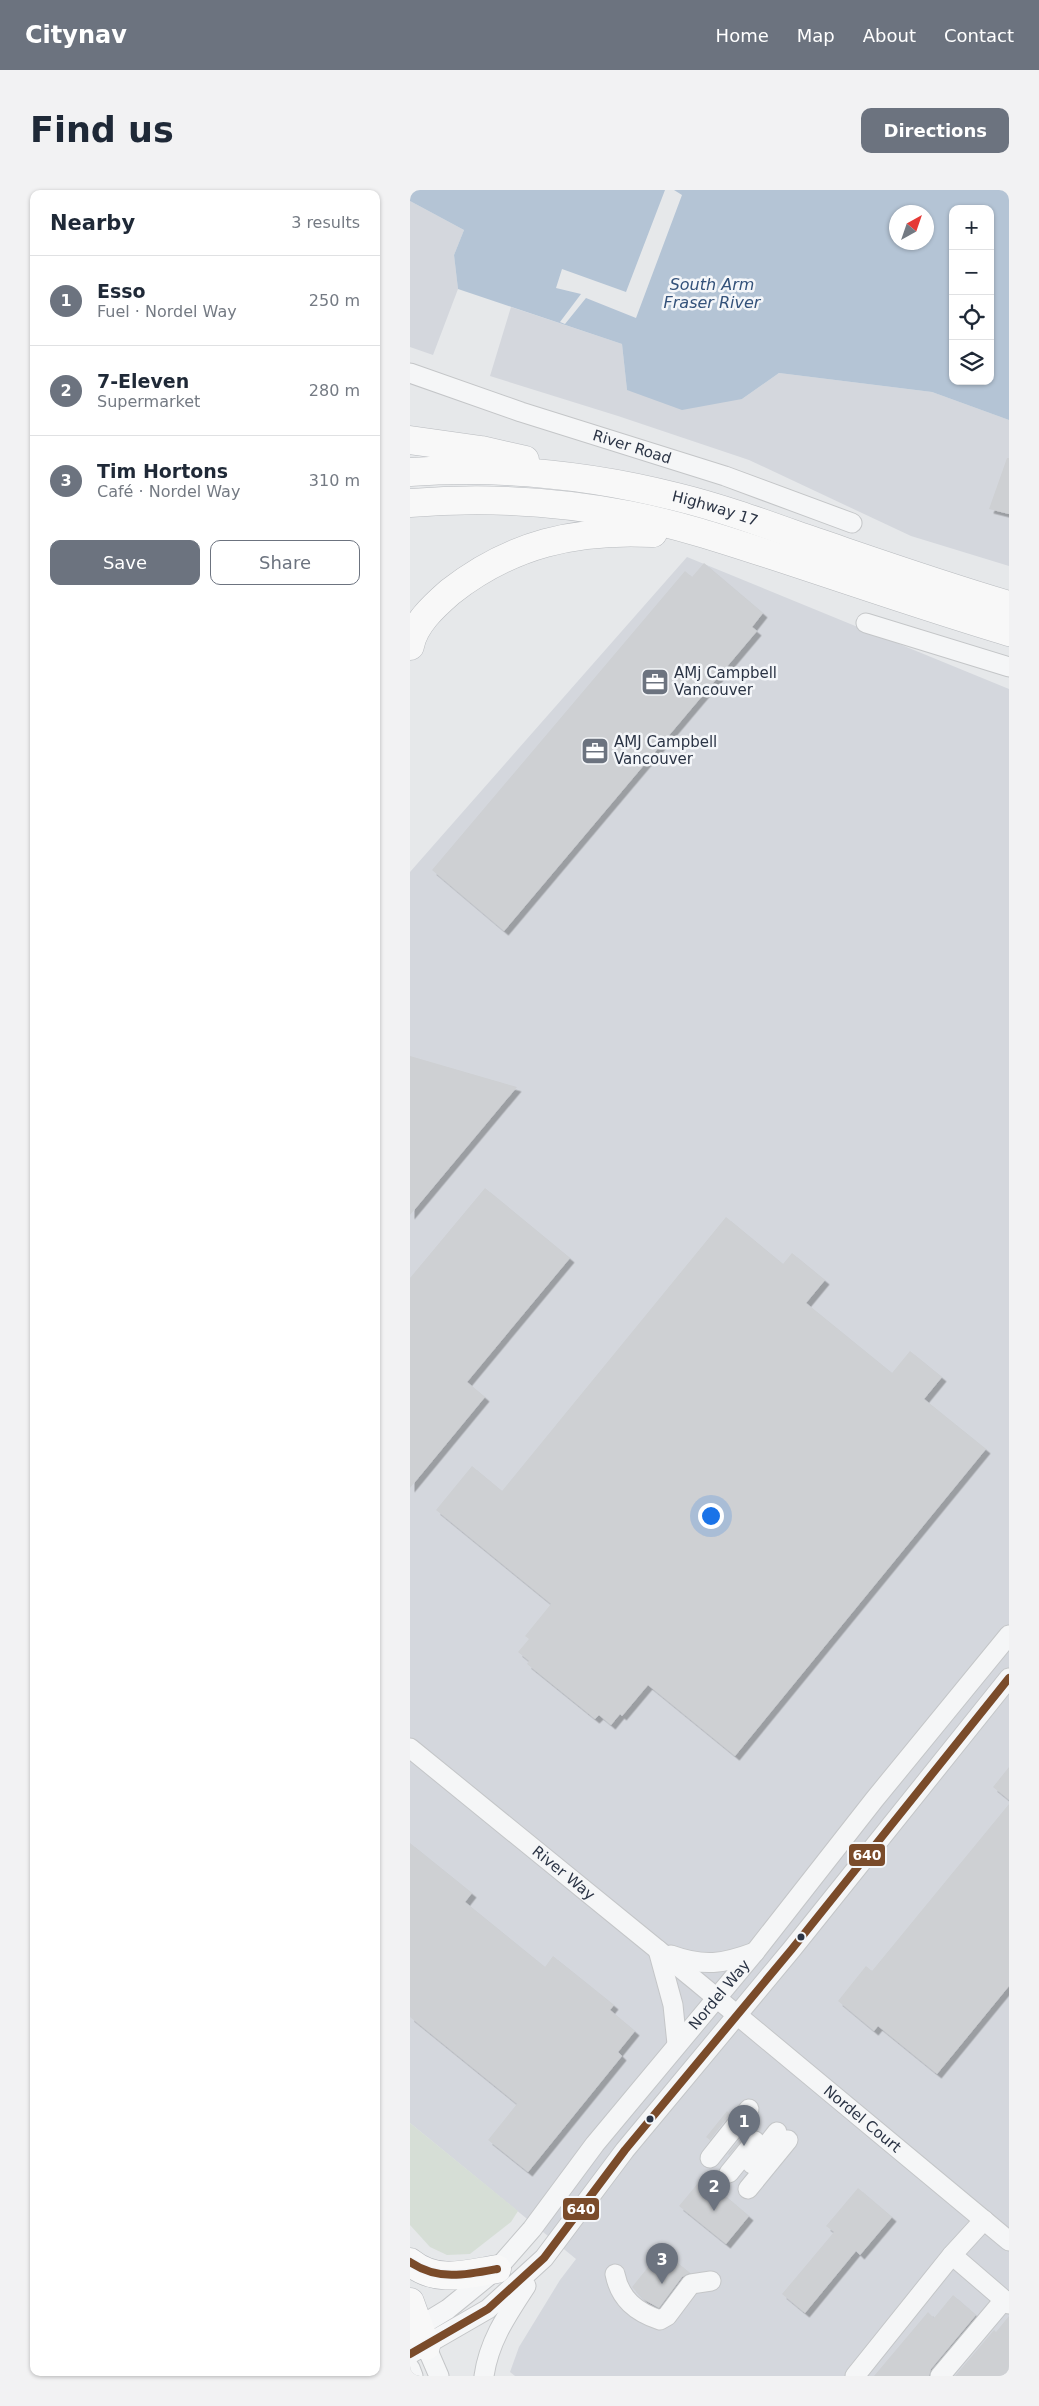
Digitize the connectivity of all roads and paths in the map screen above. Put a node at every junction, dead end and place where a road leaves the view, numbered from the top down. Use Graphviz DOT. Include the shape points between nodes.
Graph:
graph roads {
  1 [pos="411,378"];
  2 [pos="410,440"];
  3 [pos="410,472"];
  4 [pos="606,482"];
  5 [pos="410,503"];
  6 [pos="852,523"];
  7 [pos="724,540"];
  8 [pos="1009,605"];
  9 [pos="866,623"];
  10 [pos="1009,632"];
  11 [pos="410,646"];
  12 [pos="1009,666"];
  13 [pos="1009,1635"];
  14 [pos="1009,1678"];
  15 [pos="410,1748"];
  16 [pos="658,1950"];
  17 [pos="755,1952"];
  18 [pos="716,1998"];
  19 [pos="738,2016"];
  20 [pos="677,2044"];
  21 [pos="724,2169"];
  22 [pos="984,2220"];
  23 [pos="1009,2241"];
  24 [pos="952,2256"];
  25 [pos="544,2258"];
  26 [pos="410,2262"];
  27 [pos="497,2269"];
  28 [pos="615,2274"];
  29 [pos="711,2281"];
  30 [pos="410,2302"];
  31 [pos="1007,2302"];
  32 [pos="416,2340"];
  33 [pos="410,2368"];
  34 [pos="413,2376"];
  35 [pos="438,2376"];
  36 [pos="484,2376"];
  37 [pos="855,2376"];
  38 [pos="940,2376"];
  1 -- 6 [label="street, River Road" via="725,476"];
  2 -- 4 [label="highway" via="481,450"];
  3 -- 4 [label="highway, Highway 17" via="509,472"];
  4 -- 8 [label="highway, Highway 17" via="720,509"];
  5 -- 7 [label="highway, Highway 17" via="486,500 564,505 628,515"];
  7 -- 10 [label="highway, Highway 17"];
  7 -- 11 [label="highway" via="621,532 567,537 519,551 487,566 441,600 424,618"];
  9 -- 12 [label="street"];
  13 -- 17 [label="street, Nordel Way"];
  14 -- 19 [label="street, Nordel Way"];
  15 -- 16 [label="street, River Way"];
  16 -- 17 [label="street" via="692,1963 734,1960"];
  16 -- 18 [label="street, River Way"];
  16 -- 20 [label="street" via="673,2005"];
  17 -- 18 [label="street, Nordel Way"];
  18 -- 19 [label="street, Nordel Court"];
  18 -- 20 [label="street, Nordel Way"];
  19 -- 22 [label="street, Nordel Court"];
  19 -- 25 [label="street, Nordel Way" via="625,2150"];
  20 -- 27 [label="street, Nordel Way"];
  21 -- 21 [label="street" via="763,2120"];
  22 -- 23 [label="street, Nordel Court"];
  22 -- 24 [label="street"];
  24 -- 31 [label="street"];
  24 -- 37 [label="street"];
  25 -- 32 [label="street, Nordel Way" via="488,2309"];
  25 -- 36 [label="street" via="502,2322 484,2367"];
  26 -- 27 [label="highway" via="422,2271 446,2277"];
  27 -- 32 [label="street, Nordel Way"];
  28 -- 29 [label="street" via="622,2295 638,2311 660,2320 667,2316 691,2284"];
  30 -- 32 [label="highway"];
  31 -- 38 [label="street"];
  32 -- 35 [label="street"];
  33 -- 34 [label="street"];
}
